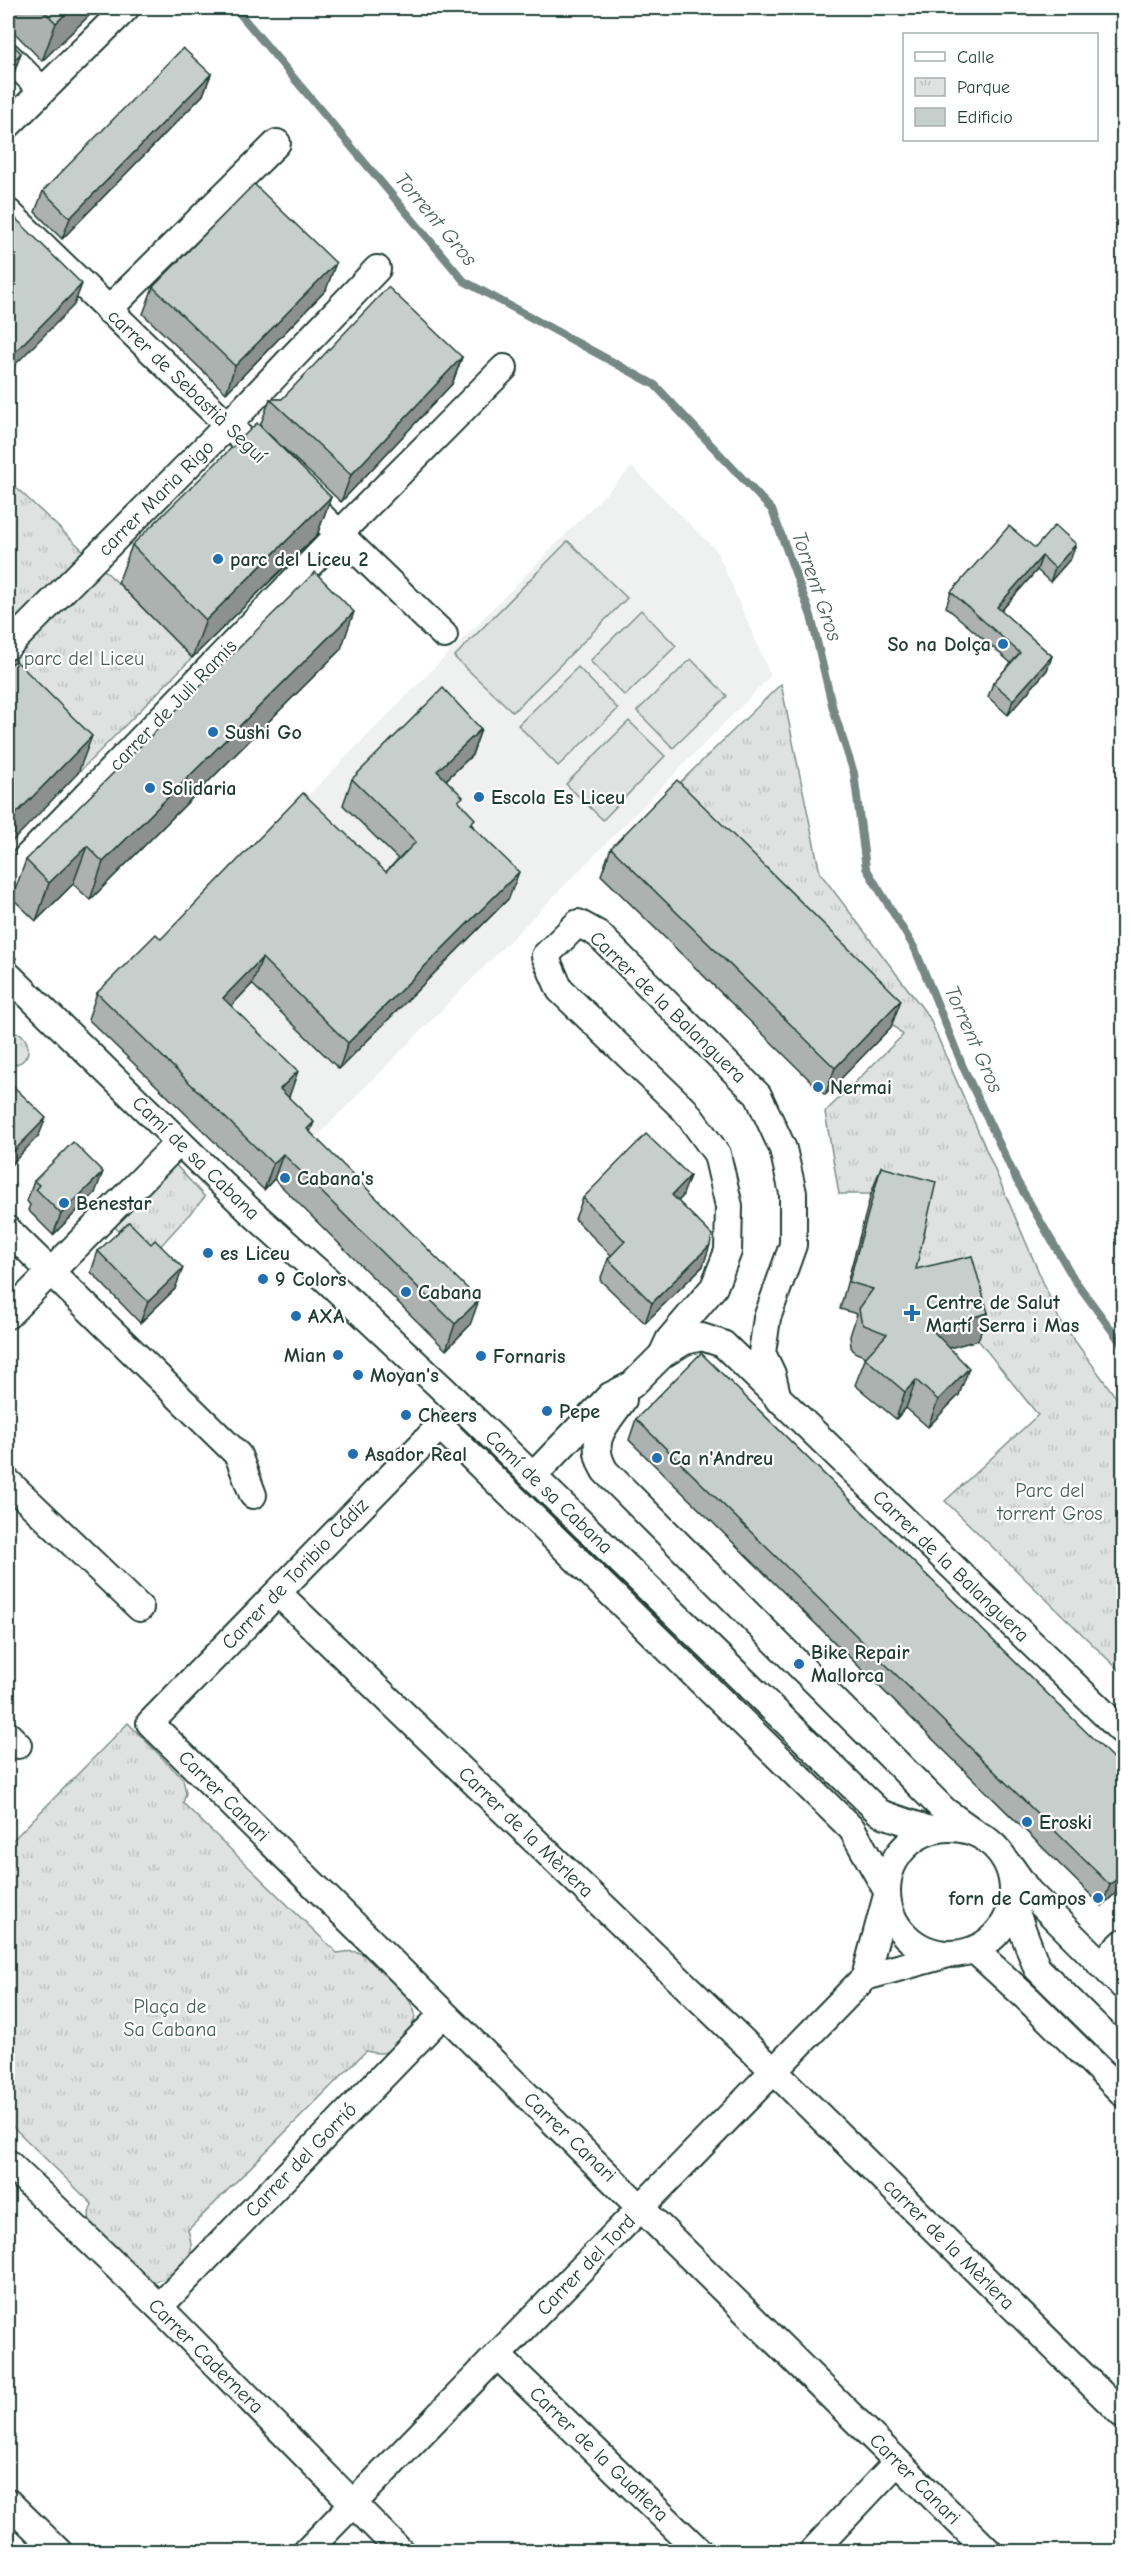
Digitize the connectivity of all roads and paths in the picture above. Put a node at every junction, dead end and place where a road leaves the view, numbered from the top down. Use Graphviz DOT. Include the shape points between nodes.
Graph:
graph roads {
  1 [pos="126,8"];
  2 [pos="8,56"];
  3 [pos="42,90"];
  4 [pos="8,125"];
  5 [pos="277,143"];
  6 [pos="8,212"];
  7 [pos="377,268"];
  8 [pos="108,310"];
  9 [pos="504,368"];
  10 [pos="228,426"];
  11 [pos="339,534"];
  12 [pos="444,635"];
  13 [pos="8,646"];
  14 [pos="8,877"];
  15 [pos="8,975"];
  16 [pos="179,1142"];
  17 [pos="8,1230"];
  18 [pos="51,1272"];
  19 [pos="8,1315"];
  20 [pos="662,1355"];
  21 [pos="632,1385"];
  22 [pos="778,1399"];
  23 [pos="533,1476"];
  24 [pos="8,1482"];
  25 [pos="253,1495"];
  26 [pos="278,1593"];
  27 [pos="140,1608"];
  28 [pos="150,1723"];
  29 [pos="1124,1733"];
  30 [pos="880,1813"];
  31 [pos="930,1830"];
  32 [pos="973,1831"];
  33 [pos="896,1856"];
  34 [pos="1007,1861"];
  35 [pos="886,1894"];
  36 [pos="1013,1905"];
  37 [pos="1124,1942"];
  38 [pos="965,1954"];
  39 [pos="1100,1964"];
  40 [pos="1037,1968"];
  41 [pos="865,1977"];
  42 [pos="1124,1987"];
  43 [pos="443,2014"];
  44 [pos="1124,2054"];
  45 [pos="775,2072"];
  46 [pos="1124,2094"];
  47 [pos="8,2163"];
  48 [pos="643,2207"];
  49 [pos="159,2307"];
  50 [pos="498,2356"];
  51 [pos="1124,2416"];
  52 [pos="897,2462"];
  53 [pos="8,2502"];
  54 [pos="353,2505"];
  55 [pos="44,2547"];
  56 [pos="306,2552"];
  57 [pos="401,2552"];
  58 [pos="700,2552"];
  59 [pos="812,2552"];
  60 [pos="989,2552"];
  1 -- 3 [label="street"];
  2 -- 3 [label="street"];
  3 -- 4 [label="street"];
  5 -- 8 [label="street"];
  6 -- 8 [label="street, carrer de Sebastià Seguí"];
  7 -- 10 [label="street, carrer Maria Rigo"];
  8 -- 10 [label="street, carrer de Sebastià Seguí"];
  9 -- 11 [label="street, carrer de Juli Ramis"];
  10 -- 11 [label="street, carrer de Sebastià Seguí"];
  10 -- 13 [label="street, carrer Maria Rigo"];
  11 -- 12 [label="street, carrer de Sebastià Seguí"];
  11 -- 14 [label="street, carrer de Juli Ramis"];
  15 -- 16 [label="street, Camí de sa Cabana"];
  16 -- 18 [label="street"];
  16 -- 23 [label="street, Camí de sa Cabana"];
  17 -- 18 [label="street"];
  18 -- 19 [label="street"];
  18 -- 25 [label="street" via="238,1455"];
  20 -- 21 [label="street"];
  20 -- 22 [label="street, Carrer de la Balanguera" via="685,1341 702,1337 723,1344"];
  20 -- 22 [label="street, Carrer de la Balanguera" via="669,1340 714,1287 728,1251 729,1206 717,1154 686,1110 560,990 545,956 578,923 598,934 758,1095 783,1149 793,1193 793,1245 767,1318 762,1353"];
  21 -- 23 [label="street" via="610,1396"];
  21 -- 32 [label="street" via="598,1436 597,1458 606,1472 945,1811"];
  22 -- 29 [label="street, Carrer de la Balanguera"];
  23 -- 30 [label="street, Camí de sa Cabana"];
  24 -- 27 [label="street"];
  26 -- 28 [label="street, Carrer de Toribio Cádiz"];
  26 -- 35 [label="street, Carrer de Toribio Cádiz" via="440,1426 852,1829"];
  26 -- 45 [label="street, Carrer de la Mèrlera"];
  28 -- 43 [label="street, Carrer Canari"];
  30 -- 31 [label="street"];
  30 -- 33 [label="street"];
  31 -- 32 [label="street" via="952,1827"];
  31 -- 33 [label="street" via="910,1841"];
  32 -- 34 [label="street" via="994,1844"];
  33 -- 35 [label="street" via="887,1877"];
  34 -- 36 [label="street" via="1014,1883"];
  34 -- 39 [label="street" via="1028,1891"];
  35 -- 38 [label="street" via="893,1920 905,1937 924,1949"];
  35 -- 41 [label="street, Carrer del Tord"];
  36 -- 38 [label="street" via="1004,1925 988,1943"];
  36 -- 40 [label="street"];
  37 -- 39 [label="street"];
  38 -- 40 [label="street"];
  38 -- 41 [label="street"];
  38 -- 46 [label="street" via="1028,1999"];
  39 -- 42 [label="street"];
  40 -- 44 [label="street"];
  41 -- 45 [label="street, Carrer del Tord"];
  43 -- 48 [label="street, Carrer Canari"];
  43 -- 49 [label="street, Carrer del Gorrió"];
  45 -- 48 [label="street, Carrer del Tord"];
  45 -- 51 [label="street, carrer de la Mèrlera"];
  47 -- 49 [label="street, Carrer Cadernera"];
  48 -- 50 [label="street, Carrer del Tord"];
  48 -- 52 [label="street, Carrer Canari"];
  49 -- 54 [label="street, Carrer Cadernera"];
  50 -- 54 [label="street, Carrer del Tord"];
  50 -- 58 [label="street, Carrer de la Guatlera"];
  52 -- 59 [label="street"];
  52 -- 60 [label="street, Carrer Canari"];
  53 -- 55 [label="street"];
  54 -- 56 [label="street, Carrer del Tord"];
  54 -- 57 [label="street, Carrer Cadernera"];
}
